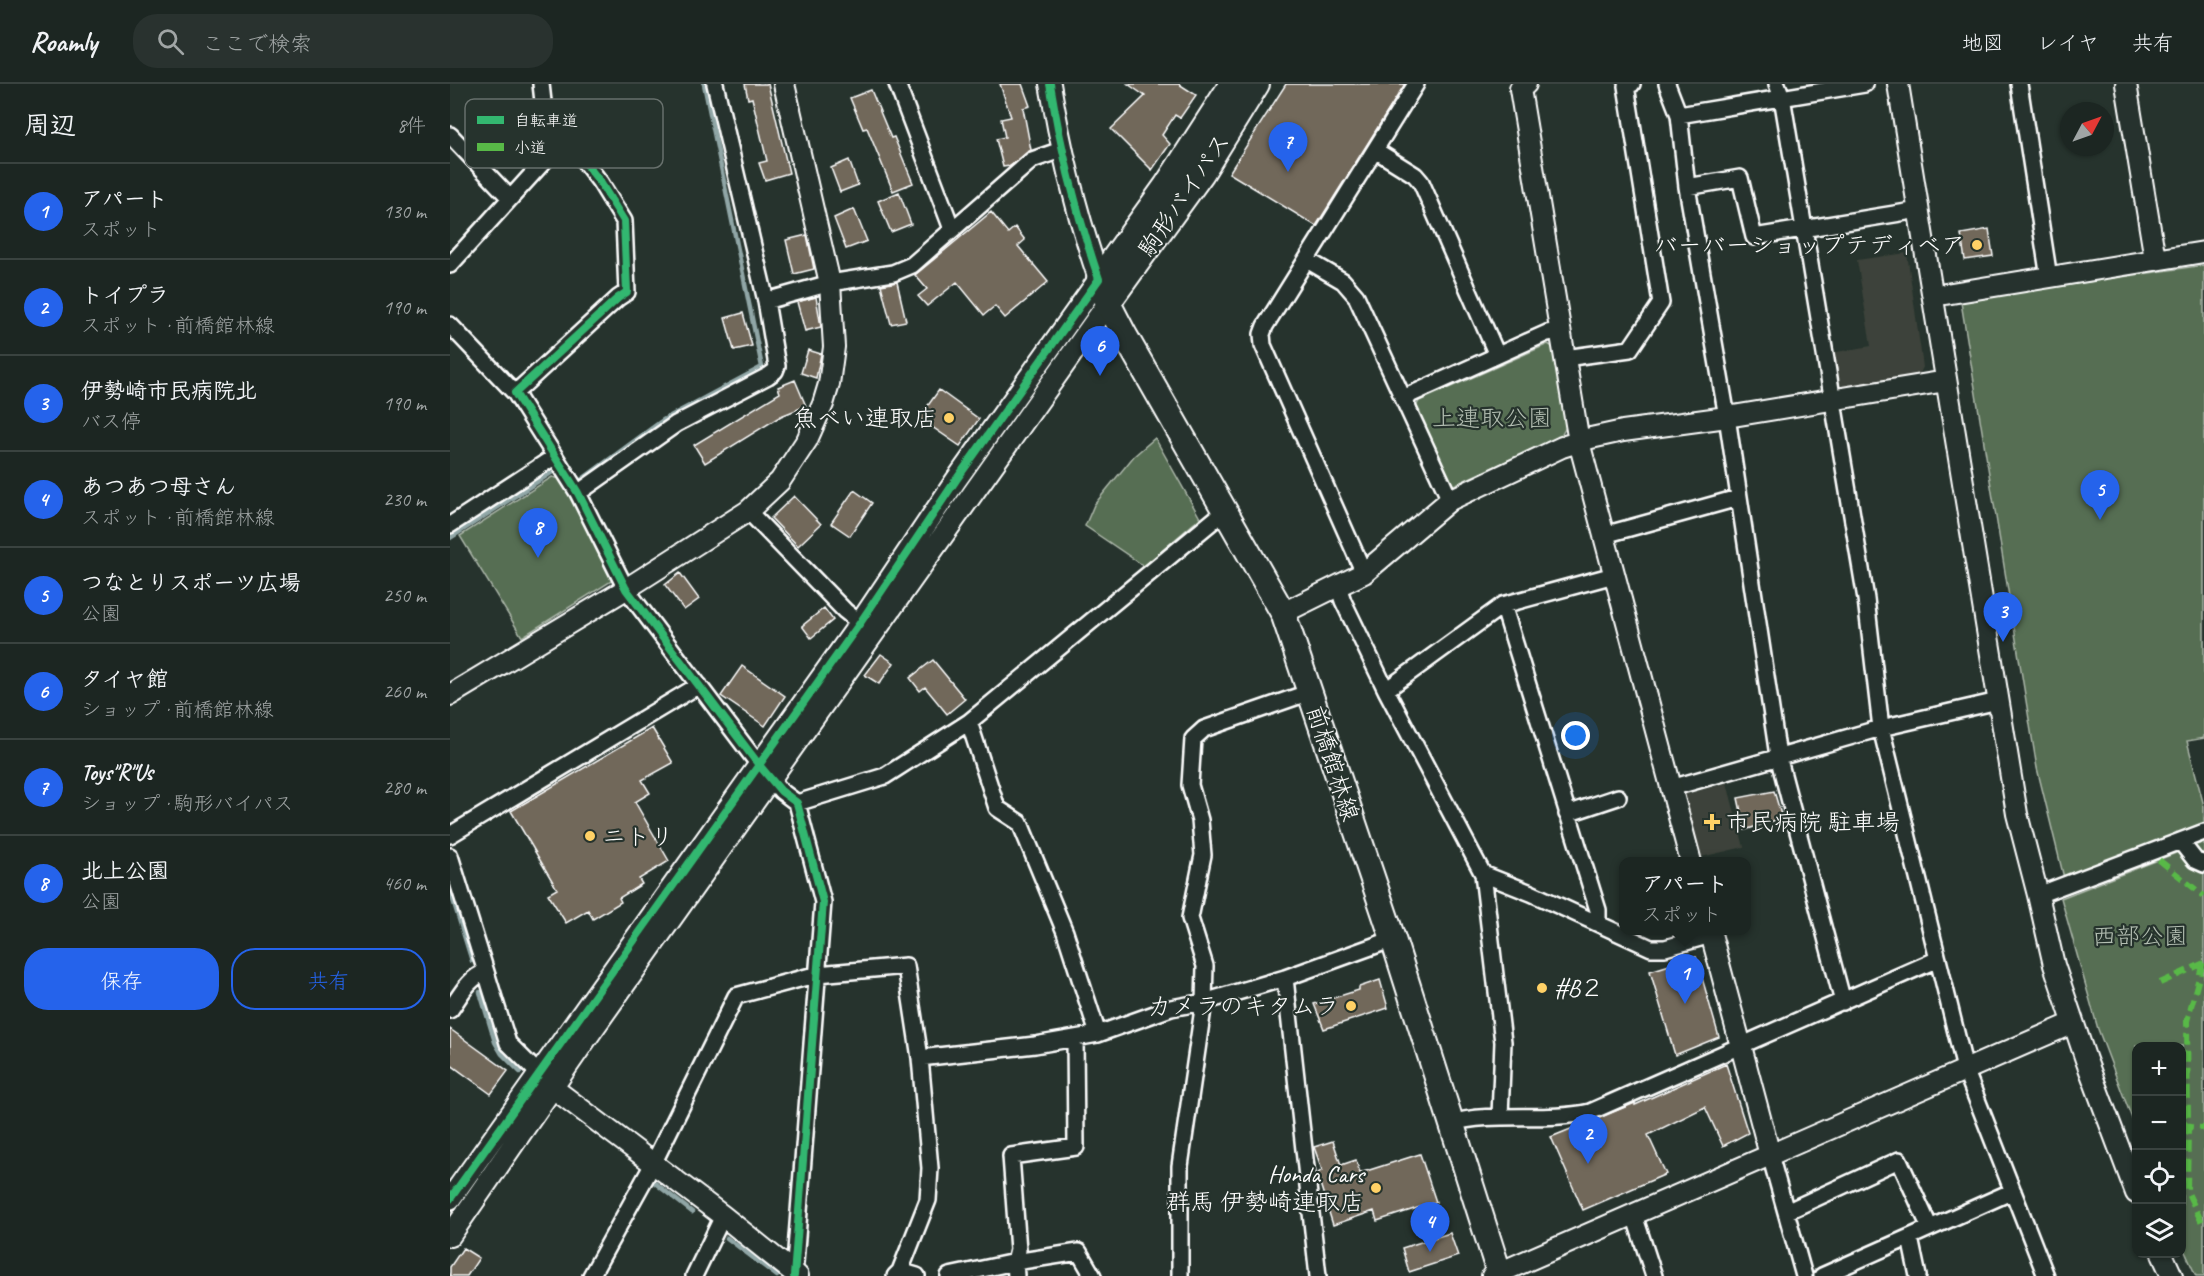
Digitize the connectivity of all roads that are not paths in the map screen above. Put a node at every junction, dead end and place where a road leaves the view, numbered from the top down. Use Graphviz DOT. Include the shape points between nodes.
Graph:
graph roads {
  1 [pos="541,84"];
  2 [pos="715,84"];
  3 [pos="784,84"];
  4 [pos="897,84"];
  5 [pos="1050,84"];
  6 [pos="1232,84"];
  7 [pos="1257,84"];
  8 [pos="1416,84"];
  9 [pos="1632,84"];
  10 [pos="1667,84"];
  11 [pos="1865,84"];
  12 [pos="1898,84"];
  13 [pos="2019,84"];
  14 [pos="2126,84"];
  15 [pos="1519,86"];
  16 [pos="1779,91"];
  17 [pos="543,99"];
  18 [pos="1679,114"];
  19 [pos="450,135"];
  20 [pos="1061,150"];
  21 [pos="1375,150"];
  22 [pos="465,151"];
  23 [pos="481,168"];
  24 [pos="538,168"];
  25 [pos="589,168"];
  26 [pos="1687,187"];
  27 [pos="510,198"];
  28 [pos="1919,210"];
  29 [pos="1802,228"];
  30 [pos="952,229"];
  31 [pos="2204,252"];
  32 [pos="2155,259"];
  33 [pos="1307,260"];
  34 [pos="450,265"];
  35 [pos="2049,278"];
  36 [pos="1099,279"];
  37 [pos="830,284"];
  38 [pos="1933,296"];
  39 [pos="766,301"];
  40 [pos="1108,303"];
  41 [pos="450,326"];
  42 [pos="1560,331"];
  43 [pos="1497,355"];
  44 [pos="1565,358"];
  45 [pos="1946,381"];
  46 [pos="515,393"];
  47 [pos="1403,398"];
  48 [pos="1832,399"];
  49 [pos="1727,417"];
  50 [pos="1579,442"];
  51 [pos="554,457"];
  52 [pos="578,494"];
  53 [pos="1738,498"];
  54 [pos="1450,501"];
  55 [pos="748,511"];
  56 [pos="1225,511"];
  57 [pos="450,525"];
  58 [pos="1604,535"];
  59 [pos="1364,573"];
  60 [pos="1614,575"];
  61 [pos="1338,586"];
  62 [pos="626,589"];
  63 [pos="1503,605"];
  64 [pos="1283,613"];
  65 [pos="860,623"];
  66 [pos="699,685"];
  67 [pos="1386,690"];
  68 [pos="1310,692"];
  69 [pos="450,696"];
  70 [pos="1998,701"];
  71 [pos="969,722"];
  72 [pos="1881,728"];
  73 [pos="1778,756"];
  74 [pos="765,772"];
  75 [pos="1671,788"];
  76 [pos="1618,797"];
  77 [pos="797,803"];
  78 [pos="1567,814"];
  79 [pos="2204,832"];
  80 [pos="450,835"];
  81 [pos="2180,841"];
  82 [pos="450,856"];
  83 [pos="1690,857"];
  84 [pos="2204,864"];
  85 [pos="1483,874"];
  86 [pos="2038,895"];
  87 [pos="1598,923"];
  88 [pos="1619,933"];
  89 [pos="1623,935"];
  90 [pos="1704,935"];
  91 [pos="1711,935"];
  92 [pos="1393,939"];
  93 [pos="1938,959"];
  94 [pos="486,972"];
  95 [pos="818,974"];
  96 [pos="1285,978"];
  97 [pos="1204,1002"];
  98 [pos="1843,1002"];
  99 [pos="450,1010"];
  100 [pos="2073,1023"];
  101 [pos="1098,1034"];
  102 [pos="1075,1038"];
  103 [pos="1740,1046"];
  104 [pos="920,1058"];
  105 [pos="1965,1069"];
  106 [pos="546,1082"];
  107 [pos="1500,1116"];
  108 [pos="1450,1123"];
  109 [pos="1770,1155"];
  110 [pos="653,1164"];
  111 [pos="2132,1183"];
  112 [pos="2013,1191"];
  113 [pos="450,1199"];
  114 [pos="1785,1212"];
  115 [pos="1634,1215"];
  116 [pos="723,1216"];
  117 [pos="1930,1228"];
  118 [pos="450,1236"];
  119 [pos="1910,1238"];
  120 [pos="1016,1269"];
  121 [pos="898,1274"];
  122 [pos="796,1275"];
  123 [pos="1497,1275"];
  124 [pos="591,1276"];
  125 [pos="693,1276"];
  126 [pos="917,1276"];
  127 [pos="949,1276"];
  128 [pos="1094,1276"];
  129 [pos="1180,1276"];
  130 [pos="1318,1276"];
  131 [pos="1654,1276"];
  132 [pos="1804,1276"];
  133 [pos="1822,1276"];
  134 [pos="1918,1276"];
  135 [pos="2046,1276"];
  1 -- 17 [label="street"];
  2 -- 39 [label="street"];
  3 -- 37 [label="street"];
  4 -- 30 [label="street"];
  5 -- 20 [label="street"];
  6 -- 36 [label="main road, 駒形バイパス"];
  7 -- 40 [label="main road, 駒形バイパス" via="1202,173"];
  8 -- 21 [label="street"];
  9 -- 44 [label="street" via="1626,86 1661,303 1629,349"];
  10 -- 18 [label="street"];
  11 -- 16 [label="street"];
  12 -- 28 [label="street"];
  13 -- 35 [label="street"];
  14 -- 32 [label="street"];
  15 -- 42 [label="street"];
  16 -- 18 [label="street"];
  16 -- 29 [label="street"];
  18 -- 26 [label="street"];
  19 -- 22 [label="street"];
  20 -- 30 [label="street" via="1032,160"];
  20 -- 36 [label="street"];
  21 -- 33 [label="street"];
  21 -- 43 [label="street" via="1421,182"];
  23 -- 27 [label="street"];
  24 -- 27 [label="street"];
  25 -- 46 [label="street" via="624,221 627,292"];
  26 -- 29 [label="street" via="1740,178 1754,237"];
  26 -- 49 [label="street"];
  27 -- 34 [label="street"];
  28 -- 29 [label="street"];
  28 -- 38 [label="street"];
  29 -- 48 [label="street"];
  30 -- 37 [label="street" via="912,265 893,273"];
  31 -- 32 [label="street"];
  32 -- 35 [label="street"];
  33 -- 47 [label="street" via="1350,287"];
  33 -- 59 [label="street" via="1265,326 1263,345"];
  35 -- 38 [label="street"];
  36 -- 40 [label="main road, 前橋館林線"];
  36 -- 65 [label="street"];
  37 -- 39 [label="street"];
  37 -- 55 [label="street" via="834,347 823,404 798,455 780,481"];
  38 -- 45 [label="street"];
  39 -- 52 [label="street" via="775,371 676,424"];
  40 -- 56 [label="main road, 前橋館林線"];
  40 -- 74 [label="street"];
  41 -- 46 [label="street"];
  42 -- 43 [label="street"];
  42 -- 44 [label="street"];
  43 -- 47 [label="street"];
  44 -- 50 [label="street"];
  45 -- 48 [label="street"];
  45 -- 70 [label="street"];
  46 -- 51 [label="street"];
  47 -- 54 [label="street"];
  48 -- 49 [label="street"];
  48 -- 72 [label="street" via="1866,599"];
  49 -- 50 [label="street" via="1623,431"];
  49 -- 53 [label="street"];
  50 -- 54 [label="street"];
  50 -- 58 [label="street"];
  51 -- 52 [label="street"];
  51 -- 57 [label="street"];
  52 -- 62 [label="street"];
  53 -- 58 [label="street"];
  53 -- 73 [label="street"];
  54 -- 59 [label="street"];
  55 -- 62 [label="street"];
  55 -- 65 [label="street"];
  56 -- 64 [label="main road, 前橋館林線"];
  56 -- 71 [label="street"];
  58 -- 60 [label="street"];
  59 -- 61 [label="street"];
  60 -- 63 [label="street"];
  60 -- 75 [label="street"];
  61 -- 64 [label="street"];
  61 -- 67 [label="street"];
  62 -- 66 [label="street"];
  62 -- 69 [label="street"];
  63 -- 67 [label="street"];
  63 -- 78 [label="street"];
  64 -- 68 [label="main road, 前橋館林線"];
  65 -- 74 [label="street"];
  66 -- 74 [label="street"];
  66 -- 80 [label="street"];
  67 -- 85 [label="street"];
  68 -- 92 [label="main road, 前橋館林線"];
  68 -- 97 [label="street" via="1204,729 1193,739 1190,785 1200,820 1203,855 1190,918 1205,966"];
  70 -- 72 [label="street"];
  70 -- 86 [label="street" via="2016,814"];
  71 -- 77 [label="street" via="885,776"];
  71 -- 101 [label="street" via="997,808 1020,823 1025,834 1065,932"];
  72 -- 73 [label="street"];
  72 -- 93 [label="street"];
  73 -- 75 [label="street"];
  73 -- 98 [label="street"];
  74 -- 77 [label="street"];
  74 -- 106 [label="street"];
  75 -- 83 [label="street"];
  76 -- 78 [label="street"];
  77 -- 95 [label="street" via="823,902"];
  78 -- 87 [label="street" via="1598,909"];
  79 -- 81 [label="street"];
  81 -- 84 [label="street" via="2188,853"];
  81 -- 86 [label="street"];
  82 -- 94 [label="street"];
  85 -- 87 [label="street"];
  85 -- 107 [label="street" via="1503,1042"];
  86 -- 100 [label="street" via="2054,965"];
  87 -- 88 [label="street"];
  89 -- 90 [label="street" via="1659,949"];
  91 -- 103 [label="street"];
  92 -- 96 [label="street"];
  92 -- 108 [label="main road, 前橋館林線"];
  93 -- 98 [label="street"];
  93 -- 105 [label="street"];
  94 -- 99 [label="street" via="471,980"];
  94 -- 106 [label="street" via="508,1043"];
  95 -- 104 [label="street" via="906,966"];
  95 -- 110 [label="street" via="736,996"];
  95 -- 122 [label="street"];
  96 -- 97 [label="street"];
  96 -- 130 [label="street"];
  97 -- 101 [label="street" via="1171,1008"];
  97 -- 129 [label="street" via="1180,1166"];
  98 -- 103 [label="street"];
  100 -- 105 [label="street"];
  100 -- 111 [label="street"];
  101 -- 102 [label="street"];
  102 -- 104 [label="street"];
  102 -- 120 [label="street" via="1076,1147 1011,1156"];
  103 -- 107 [label="street" via="1590,1112 1572,1116"];
  103 -- 109 [label="street"];
  104 -- 121 [label="street" via="930,1168 928,1200"];
  105 -- 109 [label="street"];
  105 -- 112 [label="street"];
  106 -- 110 [label="street"];
  106 -- 113 [label="street"];
  106 -- 118 [label="street"];
  107 -- 108 [label="street"];
  108 -- 123 [label="main road, 前橋館林線"];
  109 -- 114 [label="street"];
  109 -- 115 [label="street"];
  110 -- 116 [label="street"];
  110 -- 124 [label="street"];
  112 -- 117 [label="street"];
  112 -- 135 [label="street"];
  114 -- 117 [label="street" via="1899,1160"];
  114 -- 132 [label="street"];
  115 -- 123 [label="street"];
  115 -- 131 [label="street"];
  116 -- 122 [label="street"];
  116 -- 125 [label="street"];
  117 -- 119 [label="street"];
  119 -- 133 [label="street"];
  119 -- 134 [label="street"];
  120 -- 127 [label="street"];
  120 -- 128 [label="street" via="1079,1252"];
  121 -- 126 [label="street"];
}
